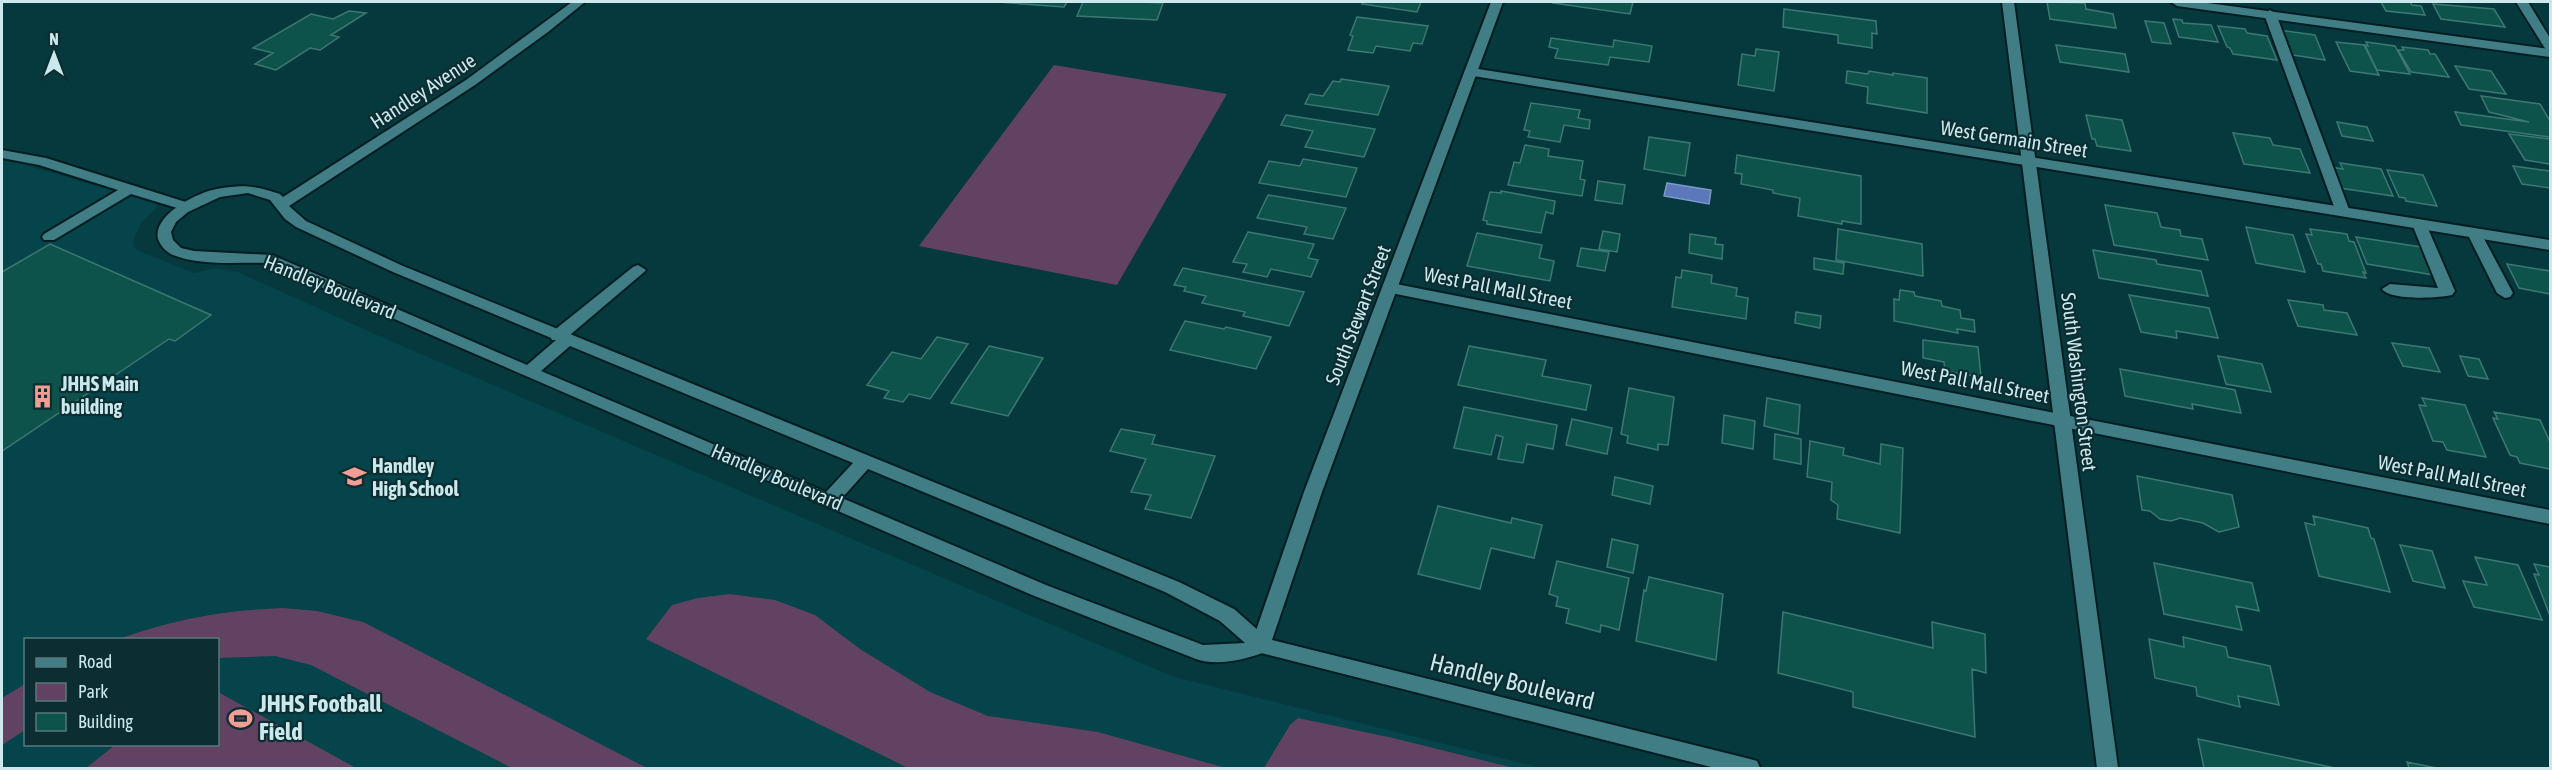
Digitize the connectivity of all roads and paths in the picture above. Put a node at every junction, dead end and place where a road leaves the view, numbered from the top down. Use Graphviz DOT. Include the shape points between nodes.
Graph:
graph roads {
  1 [pos="579,2"];
  2 [pos="1497,2"];
  3 [pos="2008,2"];
  4 [pos="2177,2"];
  5 [pos="2522,2"];
  6 [pos="2270,14"];
  7 [pos="2550,47"];
  8 [pos="2550,53"];
  9 [pos="1472,72"];
  10 [pos="2,154"];
  11 [pos="2029,161"];
  12 [pos="130,189"];
  13 [pos="282,204"];
  14 [pos="187,207"];
  15 [pos="2343,212"];
  16 [pos="2419,224"];
  17 [pos="2474,233"];
  18 [pos="49,237"];
  19 [pos="2550,245"];
  20 [pos="638,270"];
  21 [pos="1391,288"];
  22 [pos="2390,289"];
  23 [pos="2505,293"];
  24 [pos="563,338"];
  25 [pos="529,372"];
  26 [pos="2063,420"];
  27 [pos="864,462"];
  28 [pos="830,499"];
  29 [pos="2550,517"];
  30 [pos="1261,645"];
  31 [pos="1750,768"];
  32 [pos="2108,768"];
  1 -- 13 [label="street, Handley Avenue" via="467,87"];
  2 -- 9 [label="street, South Stewart Street"];
  3 -- 11 [label="street, South Washington Street"];
  4 -- 6 [label="street"];
  5 -- 7 [label="street"];
  6 -- 8 [label="street"];
  6 -- 15 [label="street"];
  9 -- 11 [label="street, West Germain Street"];
  9 -- 21 [label="street, South Stewart Street"];
  10 -- 12 [label="street" via="41,161"];
  11 -- 15 [label="street, West Germain Street"];
  11 -- 26 [label="street, South Washington Street"];
  12 -- 14 [label="street"];
  12 -- 18 [label="street"];
  13 -- 14 [label="street, Handley Boulevard" via="275,197 249,189 217,193"];
  13 -- 24 [label="street, Handley Boulevard" via="302,224"];
  14 -- 25 [label="street, Handley Boulevard" via="170,220 164,232 166,242 176,251 194,256 267,258"];
  15 -- 16 [label="street, West Germain Street"];
  16 -- 17 [label="street, West Germain Street"];
  16 -- 22 [label="street" via="2447,291 2436,294"];
  17 -- 19 [label="street, West Germain Street"];
  17 -- 23 [label="street"];
  20 -- 24 [label="street"];
  21 -- 26 [label="street, West Pall Mall Street"];
  21 -- 30 [label="street, South Stewart Street"];
  24 -- 25 [label="street"];
  24 -- 27 [label="street, Handley Boulevard"];
  25 -- 28 [label="street, Handley Boulevard"];
  26 -- 29 [label="street, West Pall Mall Street"];
  26 -- 32 [label="street, South Washington Street"];
  27 -- 28 [label="street"];
  27 -- 30 [label="street, Handley Boulevard" via="1172,587 1227,615"];
  28 -- 30 [label="street, Handley Boulevard" via="1039,590 1173,642 1214,653 1246,651"];
  30 -- 31 [label="street, Handley Boulevard"];
}
